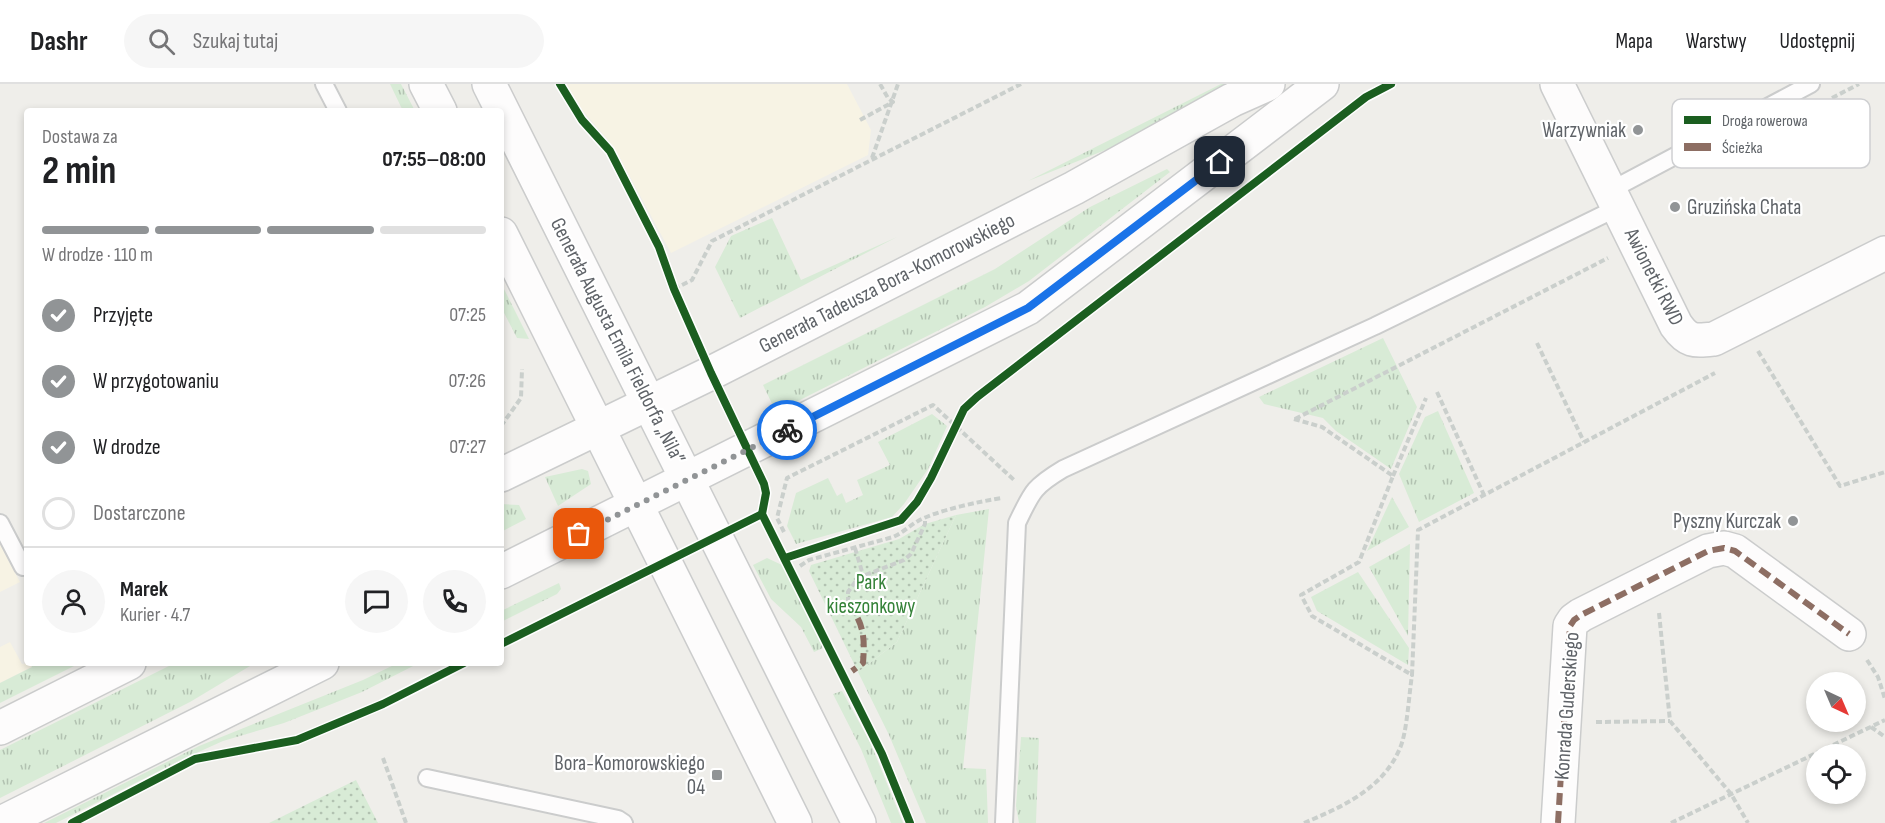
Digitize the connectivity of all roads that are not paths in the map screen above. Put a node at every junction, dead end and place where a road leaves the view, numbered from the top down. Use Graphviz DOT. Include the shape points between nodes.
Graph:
graph roads {
  1 [pos="324,84"];
  2 [pos="426,84"];
  3 [pos="489,84"];
  4 [pos="1269,84"];
  5 [pos="1322,84"];
  6 [pos="1557,84"];
  7 [pos="1811,84"];
  8 [pos="1785,99"];
  9 [pos="336,108"];
  10 [pos="438,108"];
  11 [pos="501,108"];
  12 [pos="504,114"];
  13 [pos="1672,166"];
  14 [pos="1615,199"];
  15 [pos="504,240"];
  16 [pos="1885,253"];
  17 [pos="649,403"];
  18 [pos="597,428"];
  19 [pos="504,474"];
  20 [pos="687,479"];
  21 [pos="636,505"];
  22 [pos="0,523"];
  23 [pos="24,567"];
  24 [pos="504,571"];
  25 [pos="1849,634"];
  26 [pos="123,666"];
  27 [pos="316,666"];
  28 [pos="0,728"];
  29 [pos="427,778"];
  30 [pos="1,823"];
  31 [pos="624,823"];
  32 [pos="795,823"];
  33 [pos="859,823"];
  34 [pos="1004,823"];
  35 [pos="1558,823"];
  1 -- 9 [label="lane"];
  2 -- 10 [label="street"];
  3 -- 11 [label="street, Generała Augusta Emila Fieldorfa „Nila”"];
  4 -- 17 [label="street, Generała Tadeusza Bora-Komorowskiego" via="1232,100 1063,194"];
  5 -- 20 [label="street" via="1028,308"];
  6 -- 14 [label="street, Awionetki RWD"];
  7 -- 8 [label="lane"];
  12 -- 17 [label="street, Generała Augusta Emila Fieldorfa „Nila”"];
  13 -- 14 [label="lane"];
  14 -- 16 [label="street, Awionetki RWD" via="1676,325 1687,339 1750,344"];
  14 -- 34 [label="lane" via="1375,326 1063,469 1033,491 1017,523"];
  15 -- 18 [label="street"];
  17 -- 18 [label="street, Generała Tadeusza Bora-Komorowskiego"];
  17 -- 20 [label="street, Generała Augusta Emila Fieldorfa „Nila”"];
  18 -- 19 [label="street, Generała Tadeusza Bora-Komorowskiego"];
  18 -- 21 [label="street"];
  20 -- 21 [label="street"];
  20 -- 33 [label="street, Generała Augusta Emila Fieldorfa „Nila”"];
  21 -- 24 [label="street"];
  21 -- 32 [label="street"];
  22 -- 23 [label="lane"];
  25 -- 35 [label="street, Konrada Guderskiego" via="1735,551 1724,548 1708,551 1574,620 1569,637"];
  26 -- 28 [label="street"];
  27 -- 30 [label="street"];
  29 -- 31 [label="lane"];
}
